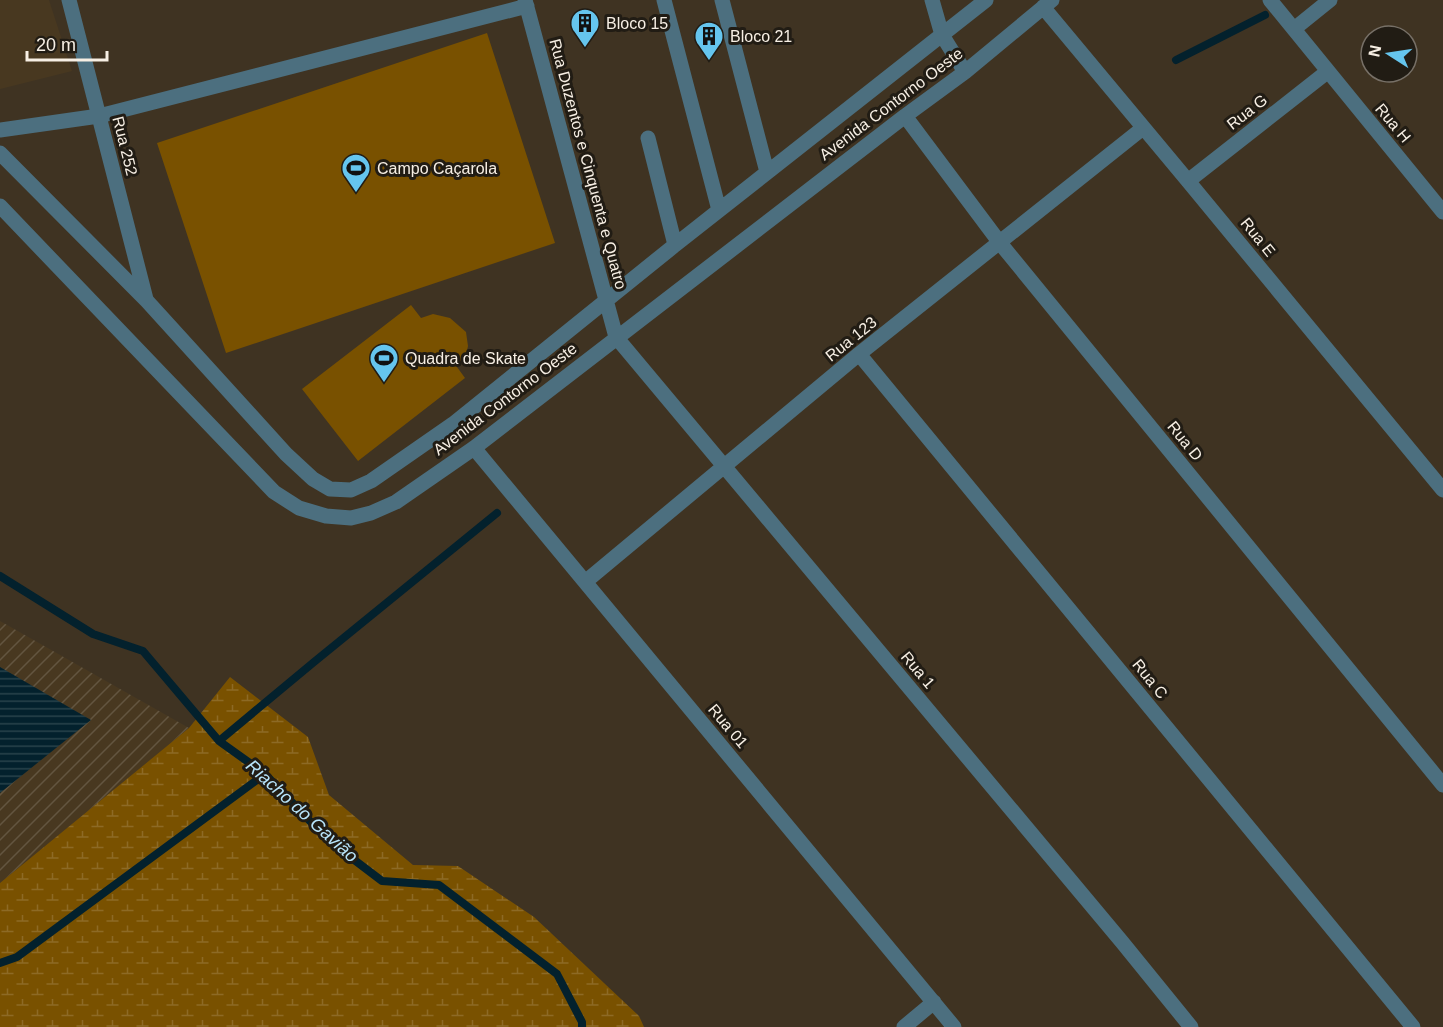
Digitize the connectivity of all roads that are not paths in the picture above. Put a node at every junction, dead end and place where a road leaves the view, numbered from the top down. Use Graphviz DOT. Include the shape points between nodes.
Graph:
graph roads {
  1 [pos="69,0"];
  2 [pos="664,0"];
  3 [pos="722,0"];
  4 [pos="932,0"];
  5 [pos="986,0"];
  6 [pos="1270,0"];
  7 [pos="1330,0"];
  8 [pos="526,3"];
  9 [pos="1047,3"];
  10 [pos="1294,29"];
  11 [pos="942,34"];
  12 [pos="965,72"];
  13 [pos="1328,72"];
  14 [pos="99,116"];
  15 [pos="905,116"];
  16 [pos="1143,128"];
  17 [pos="0,130"];
  18 [pos="648,138"];
  19 [pos="0,153"];
  20 [pos="767,172"];
  21 [pos="1188,181"];
  22 [pos="0,206"];
  23 [pos="720,210"];
  24 [pos="1443,212"];
  25 [pos="1000,243"];
  26 [pos="675,245"];
  27 [pos="147,301"];
  28 [pos="606,301"];
  29 [pos="616,337"];
  30 [pos="859,354"];
  31 [pos="474,448"];
  32 [pos="724,467"];
  33 [pos="351,490"];
  34 [pos="1443,490"];
  35 [pos="351,518"];
  36 [pos="585,582"];
  37 [pos="1443,785"];
  38 [pos="934,1002"];
  39 [pos="904,1027"];
  40 [pos="954,1027"];
  41 [pos="1191,1027"];
  42 [pos="1413,1027"];
  1 -- 14 [label="street, Rua 252"];
  2 -- 23 [label="street"];
  3 -- 20 [label="street"];
  4 -- 11 [label="street"];
  5 -- 11 [label="street, Avenida Contorno Oeste"];
  6 -- 10 [label="street, Rua H"];
  7 -- 10 [label="street"];
  8 -- 14 [label="street"];
  8 -- 28 [label="street, Rua Duzentos e Cinquenta e Quatro"];
  9 -- 12 [label="street, Avenida Contorno Oeste"];
  9 -- 16 [label="street, Rua E"];
  10 -- 13 [label="street, Rua H"];
  11 -- 12 [label="street"];
  11 -- 20 [label="street, Avenida Contorno Oeste"];
  12 -- 15 [label="street, Avenida Contorno Oeste"];
  13 -- 21 [label="street, Rua G"];
  13 -- 24 [label="street, Rua H"];
  14 -- 17 [label="street"];
  14 -- 27 [label="street, Rua 252"];
  15 -- 25 [label="street, Rua D"];
  15 -- 29 [label="street, Avenida Contorno Oeste"];
  16 -- 21 [label="street, Rua E"];
  16 -- 25 [label="street, Rua 123"];
  18 -- 26 [label="street"];
  19 -- 27 [label="street"];
  20 -- 23 [label="street, Avenida Contorno Oeste"];
  21 -- 34 [label="street, Rua E"];
  22 -- 35 [label="street, Avenida Contorno Oeste" via="274,492 299,508"];
  23 -- 26 [label="street, Avenida Contorno Oeste"];
  25 -- 30 [label="street, Rua 123"];
  25 -- 37 [label="street, Rua D"];
  26 -- 28 [label="street, Avenida Contorno Oeste"];
  27 -- 33 [label="street" via="286,454 330,489"];
  28 -- 29 [label="street, Rua Duzentos e Cinquenta e Quatro"];
  28 -- 33 [label="street, Avenida Contorno Oeste" via="453,424 371,481"];
  29 -- 31 [label="street, Avenida Contorno Oeste"];
  29 -- 32 [label="street, Rua 1"];
  30 -- 32 [label="street, Rua 123"];
  30 -- 42 [label="street, Rua C"];
  31 -- 35 [label="street, Avenida Contorno Oeste" via="396,502"];
  31 -- 36 [label="street, Rua 01"];
  32 -- 36 [label="street, Rua 123"];
  32 -- 41 [label="street, Rua 1"];
  33 -- 35 [label="street"];
  36 -- 38 [label="street, Rua 01"];
  38 -- 39 [label="street"];
  38 -- 40 [label="street, Rua 01"];
}
